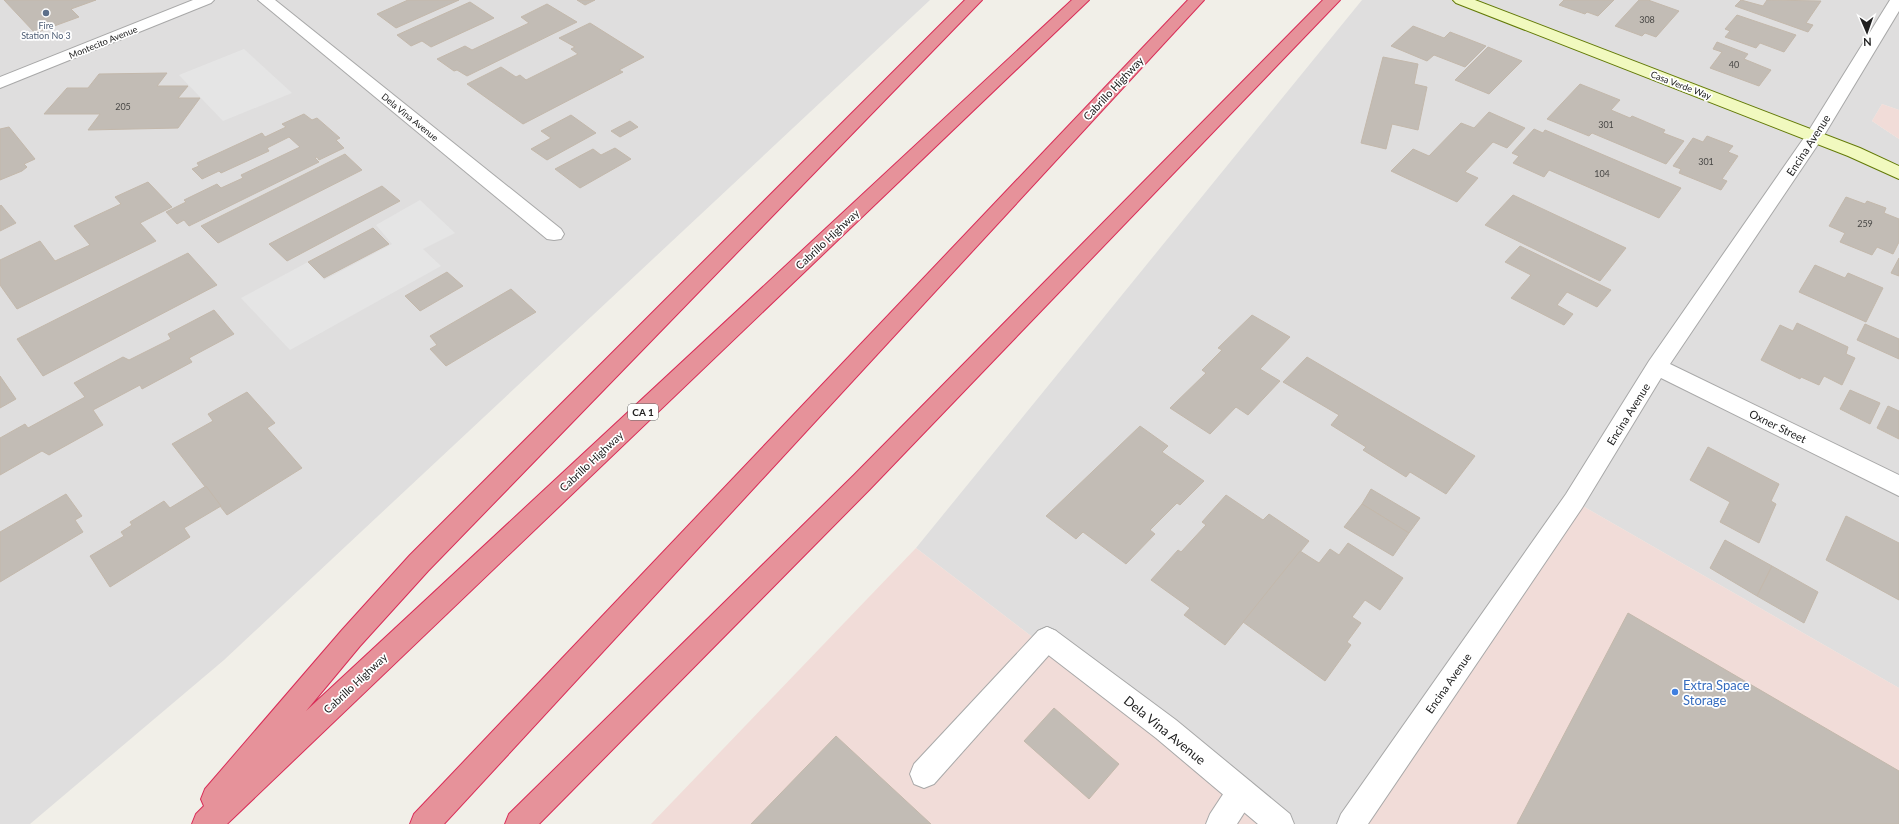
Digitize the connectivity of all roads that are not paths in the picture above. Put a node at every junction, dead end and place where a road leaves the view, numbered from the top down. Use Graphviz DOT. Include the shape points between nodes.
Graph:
graph roads {
  1 [pos="206,0"];
  2 [pos="266,0"];
  3 [pos="974,0"];
  4 [pos="1081,0"];
  5 [pos="1196,0"];
  6 [pos="1332,0"];
  7 [pos="1462,0"];
  8 [pos="1898,0"];
  9 [pos="0,83"];
  10 [pos="1814,137"];
  11 [pos="1899,173"];
  12 [pos="554,234"];
  13 [pos="1657,367"];
  14 [pos="1899,486"];
  15 [pos="924,774"];
  16 [pos="1242,792"];
  17 [pos="194,824"];
  18 [pos="206,824"];
  19 [pos="424,824"];
  20 [pos="520,824"];
  21 [pos="1220,824"];
  22 [pos="1280,824"];
  23 [pos="1351,824"];
  1 -- 9 [label="street, Montecito Avenue"];
  2 -- 12 [label="street, Dela Vina Avenue"];
  3 -- 17 [label="highway" via="419,563 280,721"];
  4 -- 18 [label="highway, Cabrillo Highway / CA 1"];
  5 -- 19 [label="highway, Cabrillo Highway"];
  6 -- 20 [label="highway" via="862,482"];
  7 -- 10 [label="main road, Casa Verde Way"];
  8 -- 10 [label="street, Encina Avenue"];
  10 -- 11 [label="main road, Casa Verde Way"];
  10 -- 13 [label="street, Encina Avenue"];
  13 -- 14 [label="street, Oxner Street"];
  13 -- 23 [label="street, Encina Avenue" via="1574,501"];
  15 -- 16 [label="street, Dela Vina Avenue" via="1047,639 1166,728"];
  16 -- 21 [label="street"];
  16 -- 22 [label="street, Dela Vina Avenue"];
}
